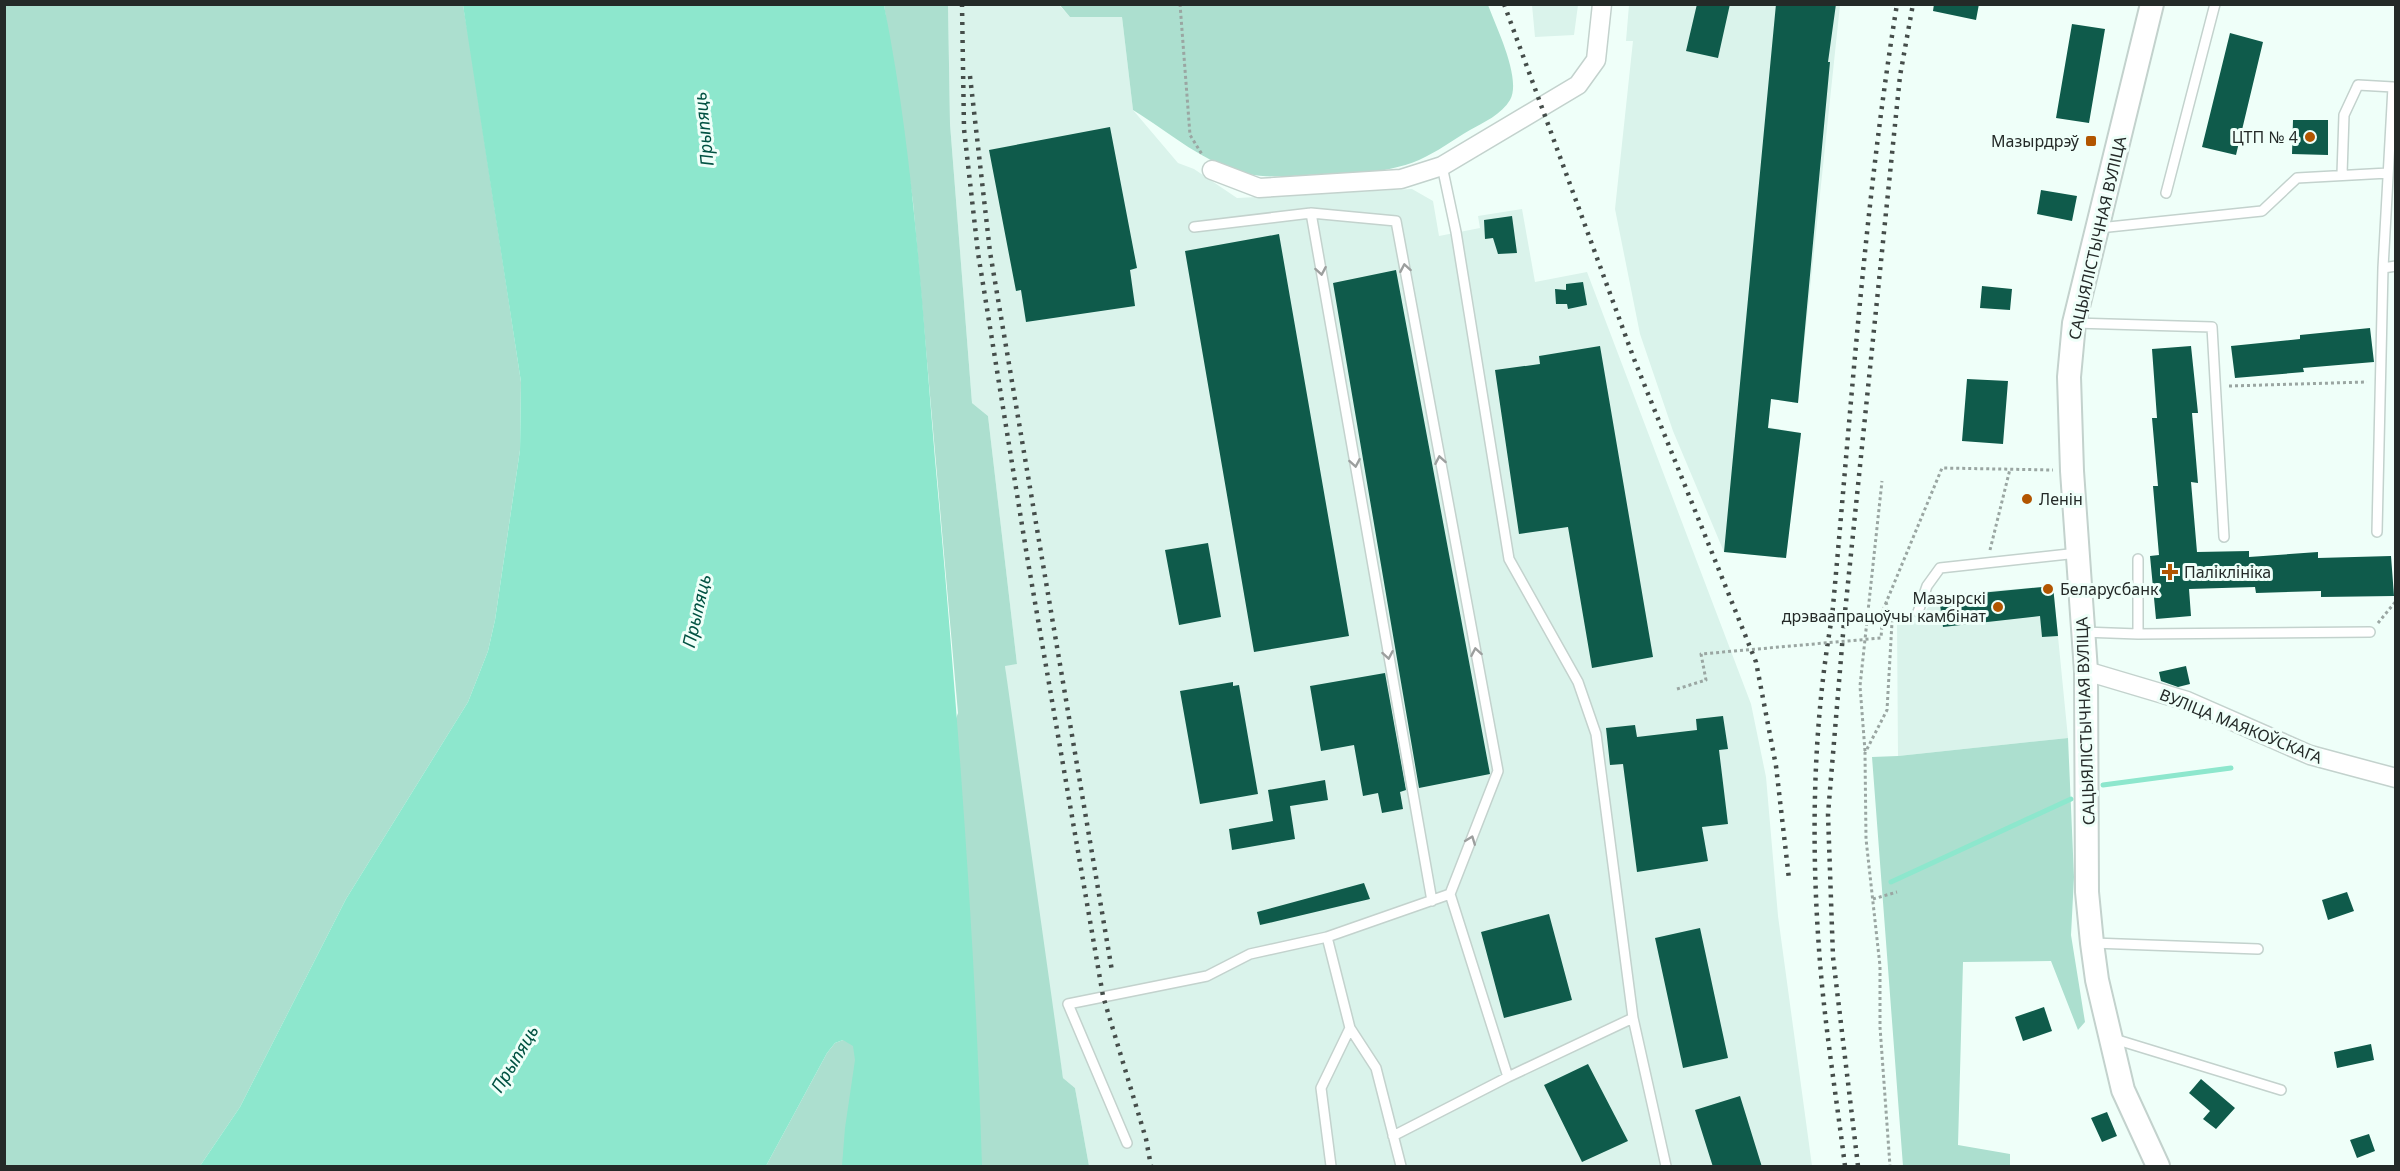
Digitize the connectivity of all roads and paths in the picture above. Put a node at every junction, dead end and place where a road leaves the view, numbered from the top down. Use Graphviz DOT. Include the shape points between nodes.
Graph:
graph roads {
  1 [pos="1180,4"];
  2 [pos="1602,4"];
  3 [pos="2152,4"];
  4 [pos="2216,4"];
  5 [pos="1442,166"];
  6 [pos="1212,170"];
  7 [pos="2388,173"];
  8 [pos="2342,174"];
  9 [pos="2166,193"];
  10 [pos="1311,213"];
  11 [pos="1194,227"];
  12 [pos="2097,228"];
  13 [pos="2396,266"];
  14 [pos="2383,268"];
  15 [pos="2074,323"];
  16 [pos="2381,382"];
  17 [pos="2216,386"];
  18 [pos="2010,470"];
  19 [pos="2072,471"];
  20 [pos="1882,481"];
  21 [pos="2378,532"];
  22 [pos="2224,537"];
  23 [pos="2078,553"];
  24 [pos="2138,559"];
  25 [pos="1986,563"];
  26 [pos="2396,601"];
  27 [pos="1886,602"];
  28 [pos="1918,612"];
  29 [pos="2083,632"];
  30 [pos="2370,632"];
  31 [pos="2138,634"];
  32 [pos="2086,671"];
  33 [pos="1677,689"];
  34 [pos="1865,753"];
  35 [pos="2396,778"];
  36 [pos="1897,892"];
  37 [pos="1450,894"];
  38 [pos="1873,899"];
  39 [pos="1432,901"];
  40 [pos="1327,937"];
  41 [pos="2092,943"];
  42 [pos="2258,949"];
  43 [pos="1633,1018"];
  44 [pos="1350,1028"];
  45 [pos="2109,1037"];
  46 [pos="1509,1077"];
  47 [pos="2281,1090"];
  48 [pos="1394,1136"];
  49 [pos="1127,1143"];
  50 [pos="1331,1167"];
  51 [pos="1401,1167"];
  52 [pos="1666,1167"];
  53 [pos="1890,1167"];
  54 [pos="2158,1167"];
  1 -- 6 [label="path" via="1191,135"];
  2 -- 5 [label="street" via="1596,60 1578,85"];
  3 -- 12 [label="street, САЦЫЯЛІСТЫЧНАЯ ВУЛІЦА"];
  4 -- 9 [label="lane"];
  5 -- 6 [label="street" via="1401,179 1259,188"];
  5 -- 43 [label="lane" via="1509,559 1578,682 1596,734"];
  7 -- 8 [label="lane"];
  7 -- 8 [label="lane" via="2393,87 2358,85 2344,115"];
  7 -- 14 [label="lane"];
  8 -- 12 [label="lane" via="2297,178 2262,211"];
  10 -- 11 [label="lane"];
  37 -- 10 [label="lane, one-way" via="1498,771 1396,221"];
  10 -- 39 [label="lane, one-way"];
  12 -- 15 [label="street, САЦЫЯЛІСТЫЧНАЯ ВУЛІЦА"];
  13 -- 14 [label="lane"];
  14 -- 16 [label="lane"];
  15 -- 17 [label="lane" via="2212,327"];
  15 -- 19 [label="street, САЦЫЯЛІСТЫЧНАЯ ВУЛІЦА" via="2069,377"];
  16 -- 17 [label="path"];
  16 -- 21 [label="lane"];
  17 -- 22 [label="lane"];
  18 -- 19 [label="path"];
  18 -- 25 [label="path"];
  18 -- 27 [label="path" via="1942,468"];
  19 -- 23 [label="street, САЦЫЯЛІСТЫЧНАЯ ВУЛІЦА"];
  20 -- 34 [label="path" via="1860,686"];
  23 -- 25 [label="lane"];
  23 -- 29 [label="street, САЦЫЯЛІСТЫЧНАЯ ВУЛІЦА"];
  24 -- 31 [label="lane"];
  25 -- 28 [label="lane" via="1941,568 1927,585"];
  26 -- 30 [label="path"];
  27 -- 33 [label="path, bridge" via="1881,638 1701,654 1706,680"];
  27 -- 34 [label="path" via="1892,622 1887,710"];
  29 -- 31 [label="lane"];
  29 -- 32 [label="street, САЦЫЯЛІСТЫЧНАЯ ВУЛІЦА"];
  30 -- 31 [label="lane"];
  32 -- 35 [label="street, ВУЛІЦА МАЯКОЎСКАГА" via="2187,701 2310,755"];
  32 -- 41 [label="street, САЦЫЯЛІСТЫЧНАЯ ВУЛІЦА" via="2087,892"];
  34 -- 38 [label="path" via="1866,839"];
  36 -- 38 [label="path"];
  37 -- 39 [label="lane"];
  37 -- 46 [label="lane"];
  38 -- 53 [label="path"];
  39 -- 40 [label="lane"];
  40 -- 44 [label="lane"];
  40 -- 49 [label="lane" via="1250,954 1207,976 1068,1004"];
  41 -- 42 [label="lane"];
  41 -- 45 [label="street, САЦЫЯЛІСТЫЧНАЯ ВУЛІЦА"];
  43 -- 46 [label="lane"];
  43 -- 52 [label="lane"];
  44 -- 48 [label="lane" via="1376,1068"];
  44 -- 50 [label="lane" via="1321,1088"];
  45 -- 47 [label="lane"];
  45 -- 54 [label="street, САЦЫЯЛІСТЫЧНАЯ ВУЛІЦА" via="2123,1090"];
  46 -- 48 [label="lane"];
  48 -- 51 [label="lane"];
}
